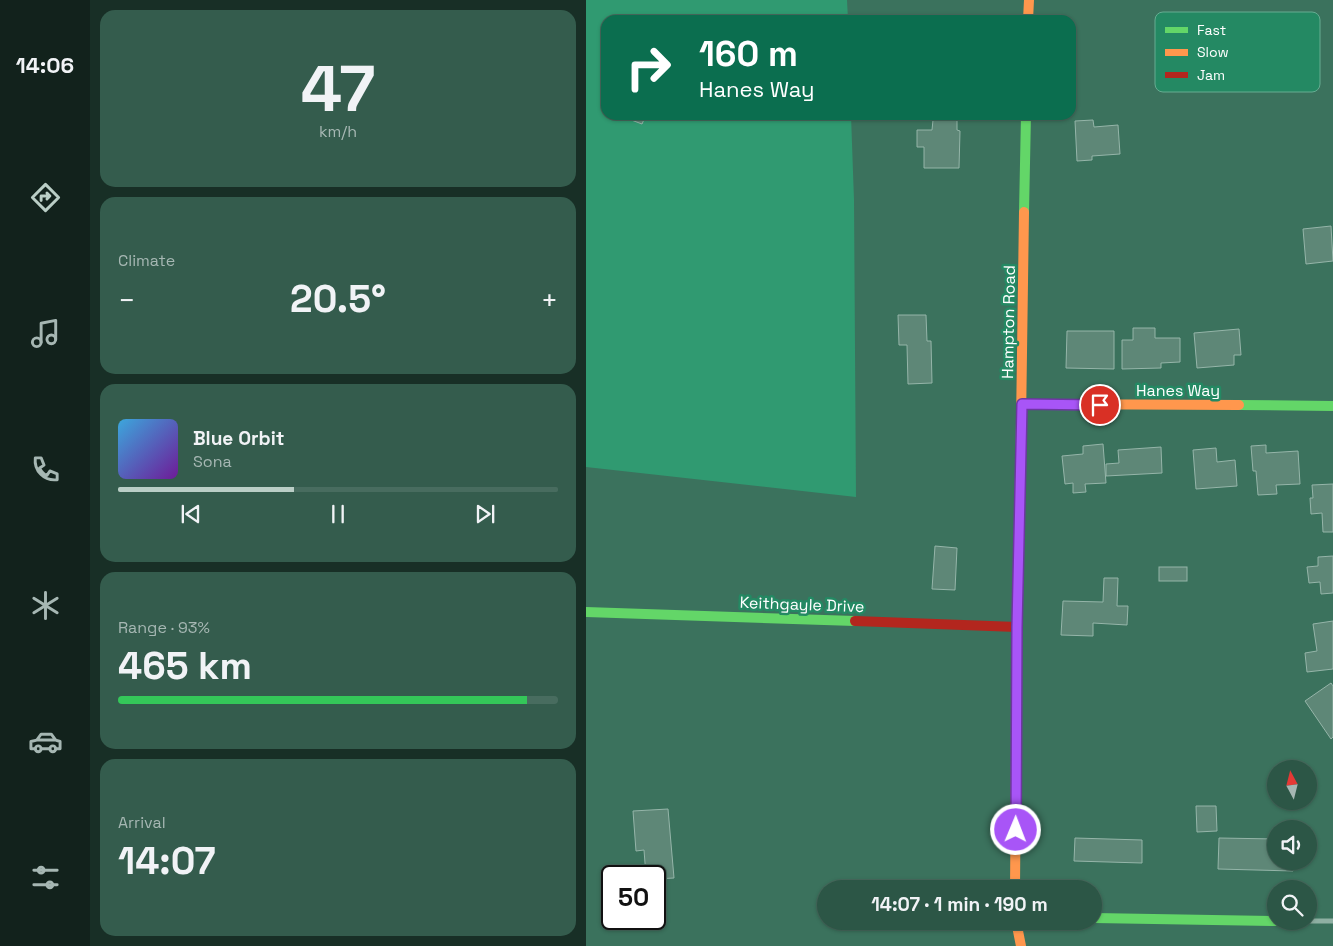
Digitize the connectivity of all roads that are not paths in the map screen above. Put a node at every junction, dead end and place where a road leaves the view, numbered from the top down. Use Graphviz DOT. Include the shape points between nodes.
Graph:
graph roads {
  1 [pos="1029,0"];
  2 [pos="1028,15"];
  3 [pos="1026,120"];
  4 [pos="1022,404"];
  5 [pos="1333,406"];
  6 [pos="586,612"];
  7 [pos="1017,627"];
  8 [pos="1015,880"];
  9 [pos="1102,918"];
  10 [pos="1267,921"];
  11 [pos="1317,921"];
  12 [pos="1333,922"];
  13 [pos="1018,930"];
  14 [pos="1021,946"];
  1 -- 2 [label="street"];
  3 -- 4 [label="street, Hampton Road"];
  4 -- 5 [label="street, Hanes Way"];
  4 -- 7 [label="street, Hampton Road"];
  6 -- 7 [label="street, Keithgayle Drive"];
  7 -- 8 [label="street, Hampton Road"];
  9 -- 10 [label="street"];
  11 -- 12 [label="street"];
  13 -- 14 [label="street"];
}
